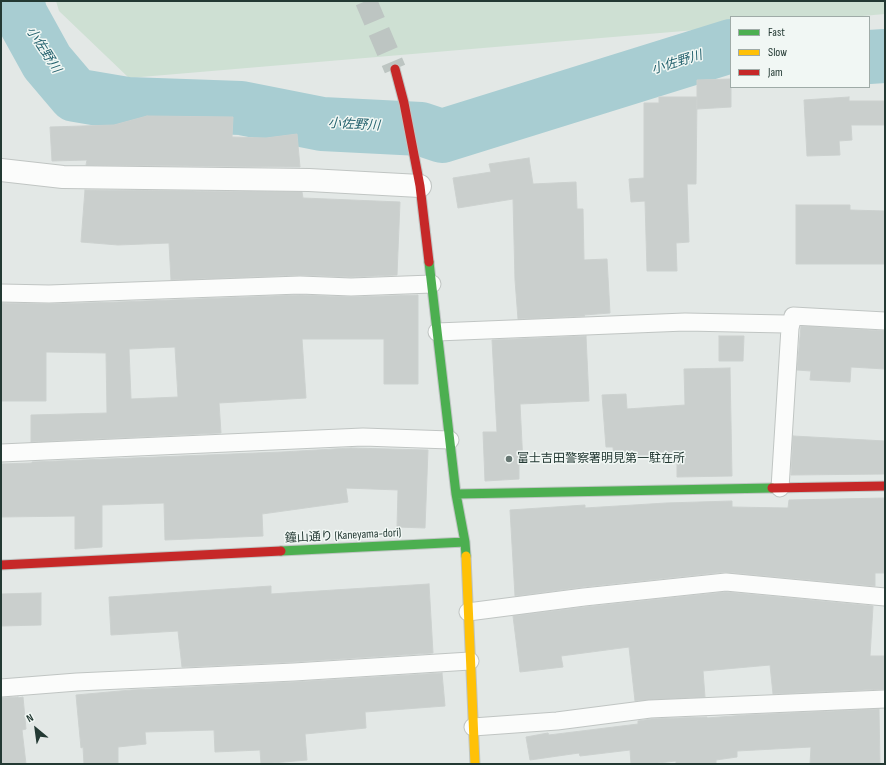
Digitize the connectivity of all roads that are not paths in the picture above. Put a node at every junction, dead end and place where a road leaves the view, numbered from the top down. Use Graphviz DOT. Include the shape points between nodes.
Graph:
graph roads {
  1 [pos="395,70"];
  2 [pos="1,170"];
  3 [pos="420,186"];
  4 [pos="432,284"];
  5 [pos="1,293"];
  6 [pos="885,321"];
  7 [pos="790,328"];
  8 [pos="437,332"];
  9 [pos="450,440"];
  10 [pos="1,453"];
  11 [pos="885,486"];
  12 [pos="780,488"];
  13 [pos="456,494"];
  14 [pos="465,542"];
  15 [pos="1,565"];
  16 [pos="885,597"];
  17 [pos="468,612"];
  18 [pos="470,661"];
  19 [pos="1,688"];
  20 [pos="885,698"];
  21 [pos="473,727"];
  22 [pos="475,764"];
  1 -- 3 [label="street" via="404,102"];
  2 -- 3 [label="street" via="63,177 309,180"];
  3 -- 4 [label="street"];
  4 -- 5 [label="lane" via="49,294"];
  4 -- 8 [label="street"];
  6 -- 7 [label="lane" via="793,316"];
  7 -- 8 [label="lane" via="786,324 685,322"];
  7 -- 12 [label="lane"];
  8 -- 9 [label="street"];
  9 -- 10 [label="lane" via="363,437"];
  9 -- 13 [label="street"];
  11 -- 12 [label="street"];
  12 -- 13 [label="street"];
  13 -- 14 [label="street"];
  14 -- 15 [label="street, 鐘山通り (Kaneyama-dori)"];
  14 -- 17 [label="street"];
  16 -- 17 [label="lane" via="726,582"];
  17 -- 18 [label="street"];
  18 -- 19 [label="lane"];
  18 -- 21 [label="street"];
  20 -- 21 [label="lane" via="650,709 557,721"];
  21 -- 22 [label="street"];
}
